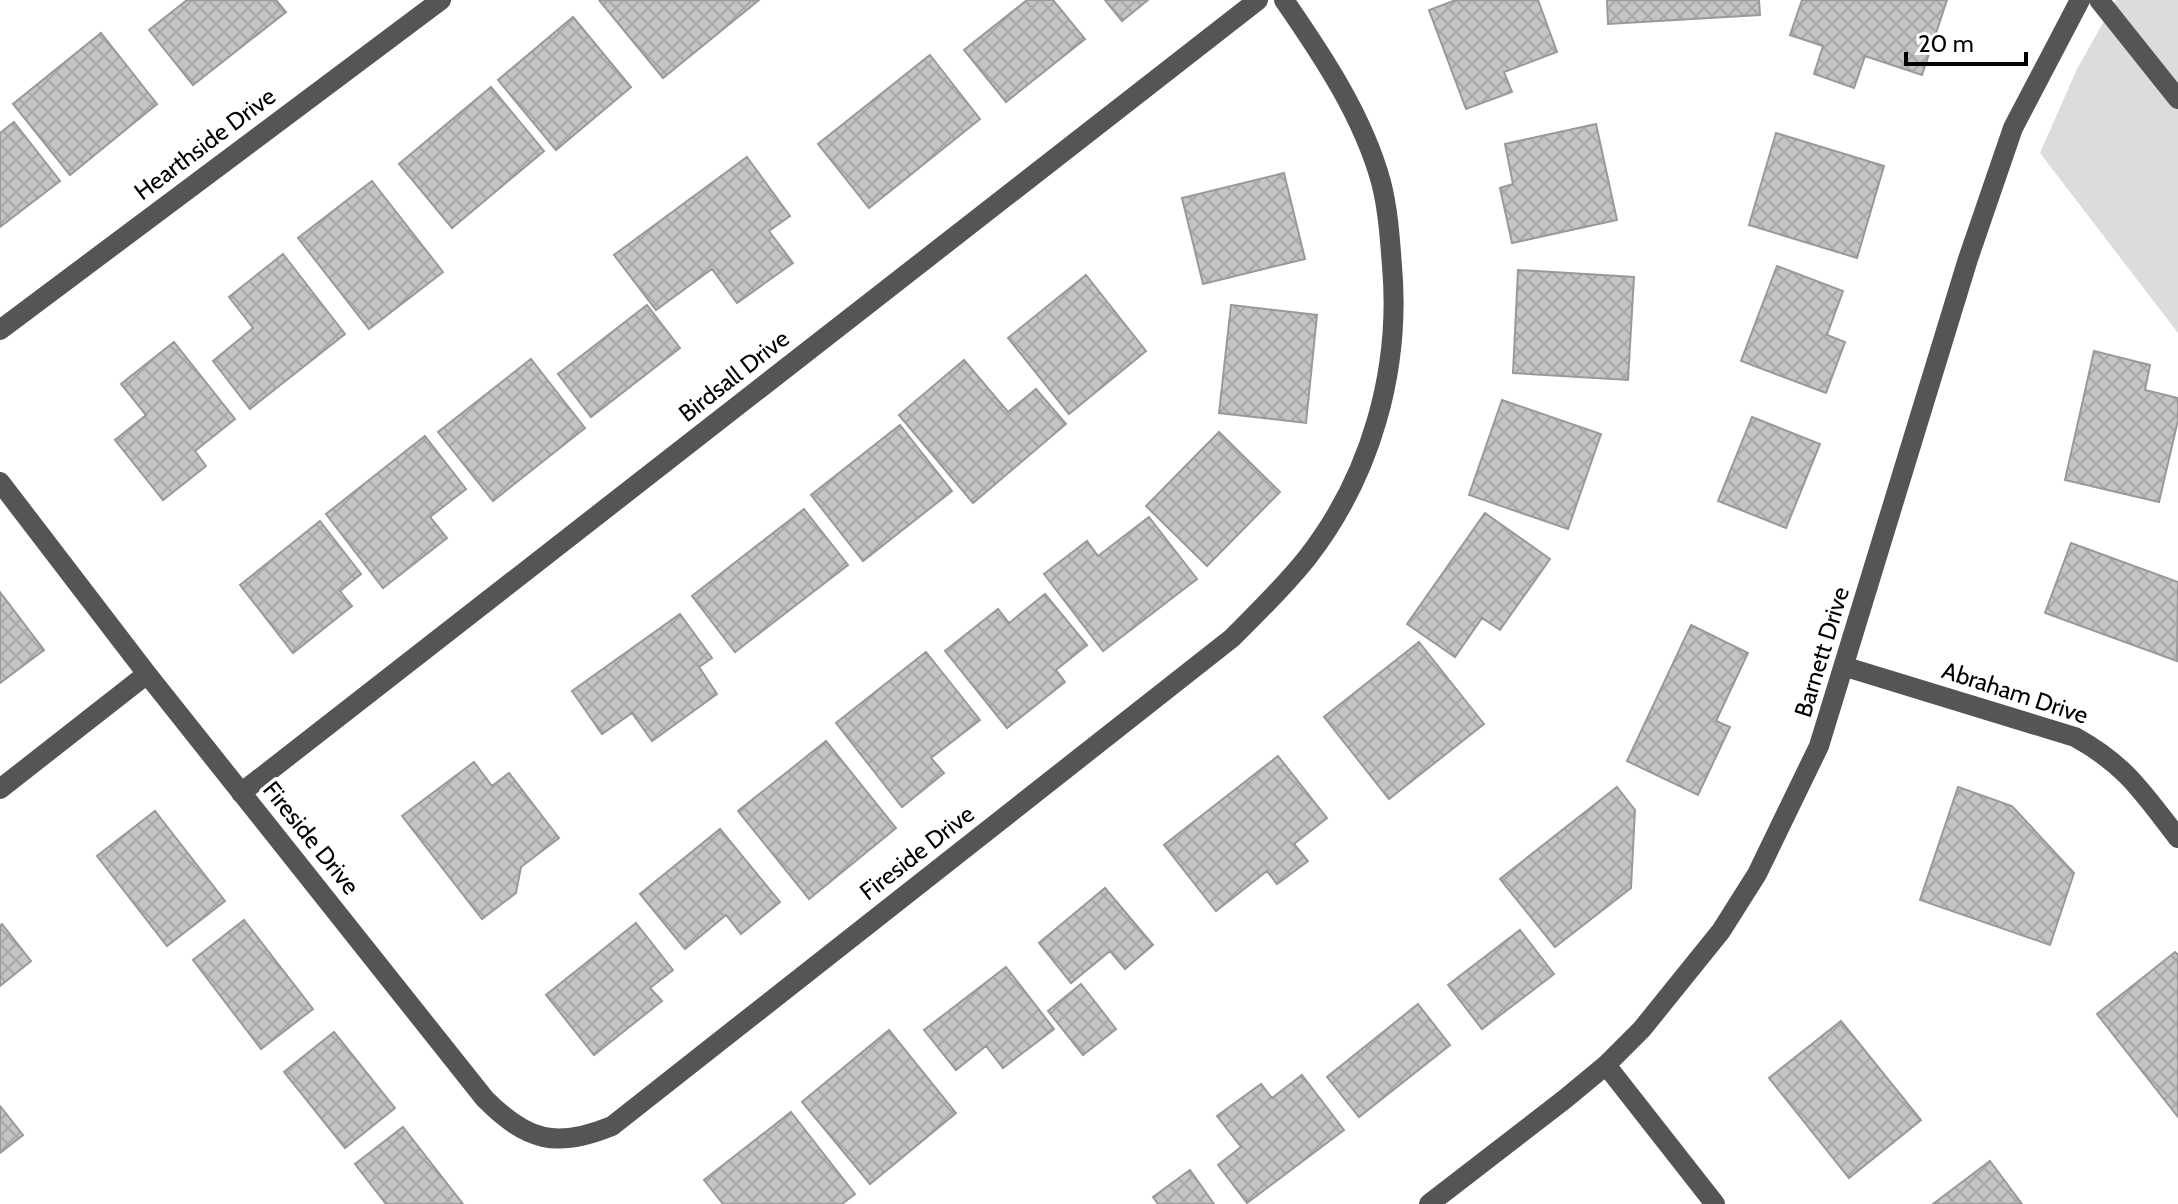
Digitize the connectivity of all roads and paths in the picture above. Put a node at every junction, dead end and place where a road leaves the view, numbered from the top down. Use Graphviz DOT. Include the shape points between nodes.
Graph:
graph roads {
  1 [pos="441,0"];
  2 [pos="1258,0"];
  3 [pos="1284,0"];
  4 [pos="2080,0"];
  5 [pos="2099,0"];
  6 [pos="2178,99"];
  7 [pos="0,330"];
  8 [pos="0,482"];
  9 [pos="1846,667"];
  10 [pos="147,674"];
  11 [pos="0,789"];
  12 [pos="241,793"];
  13 [pos="2178,838"];
  14 [pos="1606,1065"];
  15 [pos="1429,1204"];
  16 [pos="1715,1204"];
  1 -- 7 [label="street, Hearthside Drive"];
  2 -- 12 [label="street, Birdsall Drive"];
  3 -- 12 [label="street, Fireside Drive" via="1360,129 1381,182 1390,241 1395,295 1392,353 1363,464 1340,509 1274,597 1232,638 612,1126 585,1137 551,1138 526,1133 504,1118"];
  4 -- 9 [label="street, Barnett Drive" via="2013,128 1968,259"];
  5 -- 6 [label="street"];
  8 -- 10 [label="street"];
  9 -- 13 [label="street, Abraham Drive" via="2075,737 2127,774"];
  9 -- 14 [label="street, Barnett Drive" via="1819,746 1757,874 1681,983"];
  10 -- 11 [label="street"];
  10 -- 12 [label="street, Fireside Drive"];
  14 -- 15 [label="street, Barnett Drive"];
  14 -- 16 [label="street"];
}
